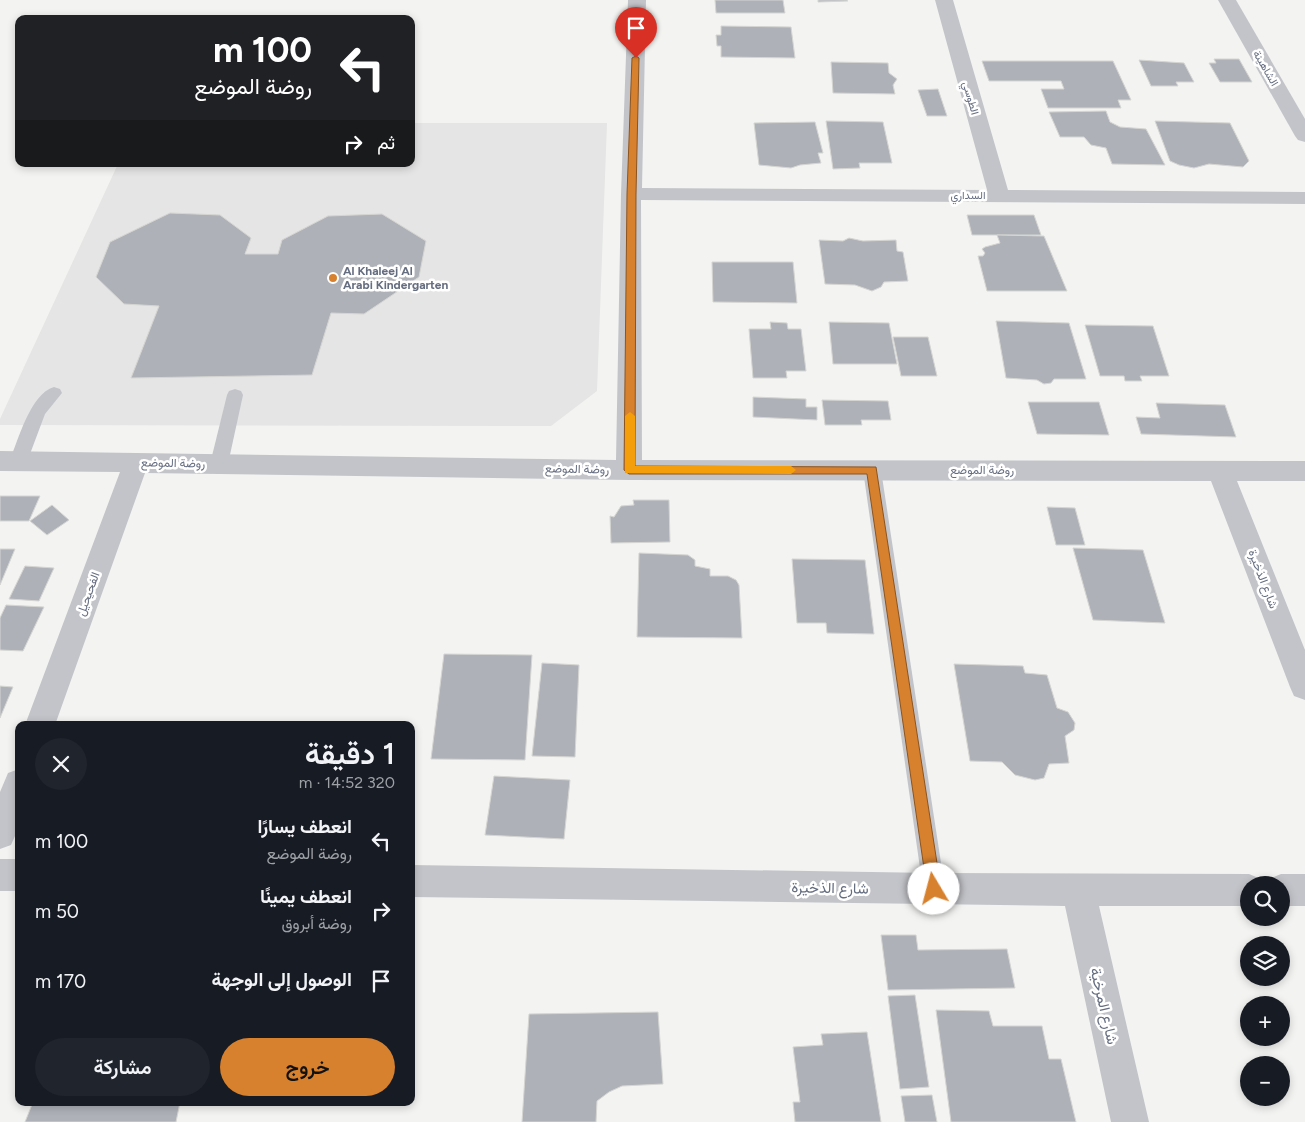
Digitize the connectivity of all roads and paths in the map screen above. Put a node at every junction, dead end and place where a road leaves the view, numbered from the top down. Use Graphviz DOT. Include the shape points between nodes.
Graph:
graph roads {
  1 [pos="637,0"];
  2 [pos="944,0"];
  3 [pos="1227,0"];
  4 [pos="1305,136"];
  5 [pos="632,194"];
  6 [pos="999,195"];
  7 [pos="1305,198"];
  8 [pos="54,393"];
  9 [pos="235,395"];
  10 [pos="9,462"];
  11 [pos="136,463"];
  12 [pos="219,464"];
  13 [pos="629,470"];
  14 [pos="872,470"];
  15 [pos="1220,471"];
  16 [pos="1305,471"];
  17 [pos="1305,687"];
  18 [pos="41,721"];
  19 [pos="15,794"];
  20 [pos="0,834"];
  21 [pos="0,875"];
  22 [pos="15,875"];
  23 [pos="415,881"];
  24 [pos="934,889"];
  25 [pos="1078,889"];
  26 [pos="1240,890"];
  27 [pos="1290,890"];
  28 [pos="1305,890"];
  29 [pos="1130,1122"];
  1 -- 5 [label="street"];
  2 -- 6 [label="street, الطوسي"];
  3 -- 4 [label="street, الشاهينة"];
  5 -- 6 [label="street, السداري"];
  5 -- 13 [label="street"];
  6 -- 7 [label="street, السداري"];
  8 -- 10 [label="lane" via="38,411"];
  9 -- 12 [label="lane"];
  10 -- 11 [label="street, روضة الموضع"];
  11 -- 12 [label="street, روضة الموضع"];
  11 -- 18 [label="street, الفحيحيل"];
  12 -- 13 [label="street, روضة الموضع"];
  13 -- 14 [label="street, روضة الموضع"];
  14 -- 15 [label="street, روضة الموضع"];
  14 -- 24 [label="lane"];
  15 -- 16 [label="street, روضة الموضع"];
  15 -- 17 [label="street, شارع الذخيرة"];
  19 -- 20 [label="street"];
  21 -- 22 [label="street"];
  23 -- 24 [label="street, شارع الذخيرة"];
  24 -- 25 [label="street, شارع الذخيرة"];
  25 -- 26 [label="street, شارع الذخيرة"];
  25 -- 29 [label="street, شارع المرخية"];
  27 -- 28 [label="street"];
}
